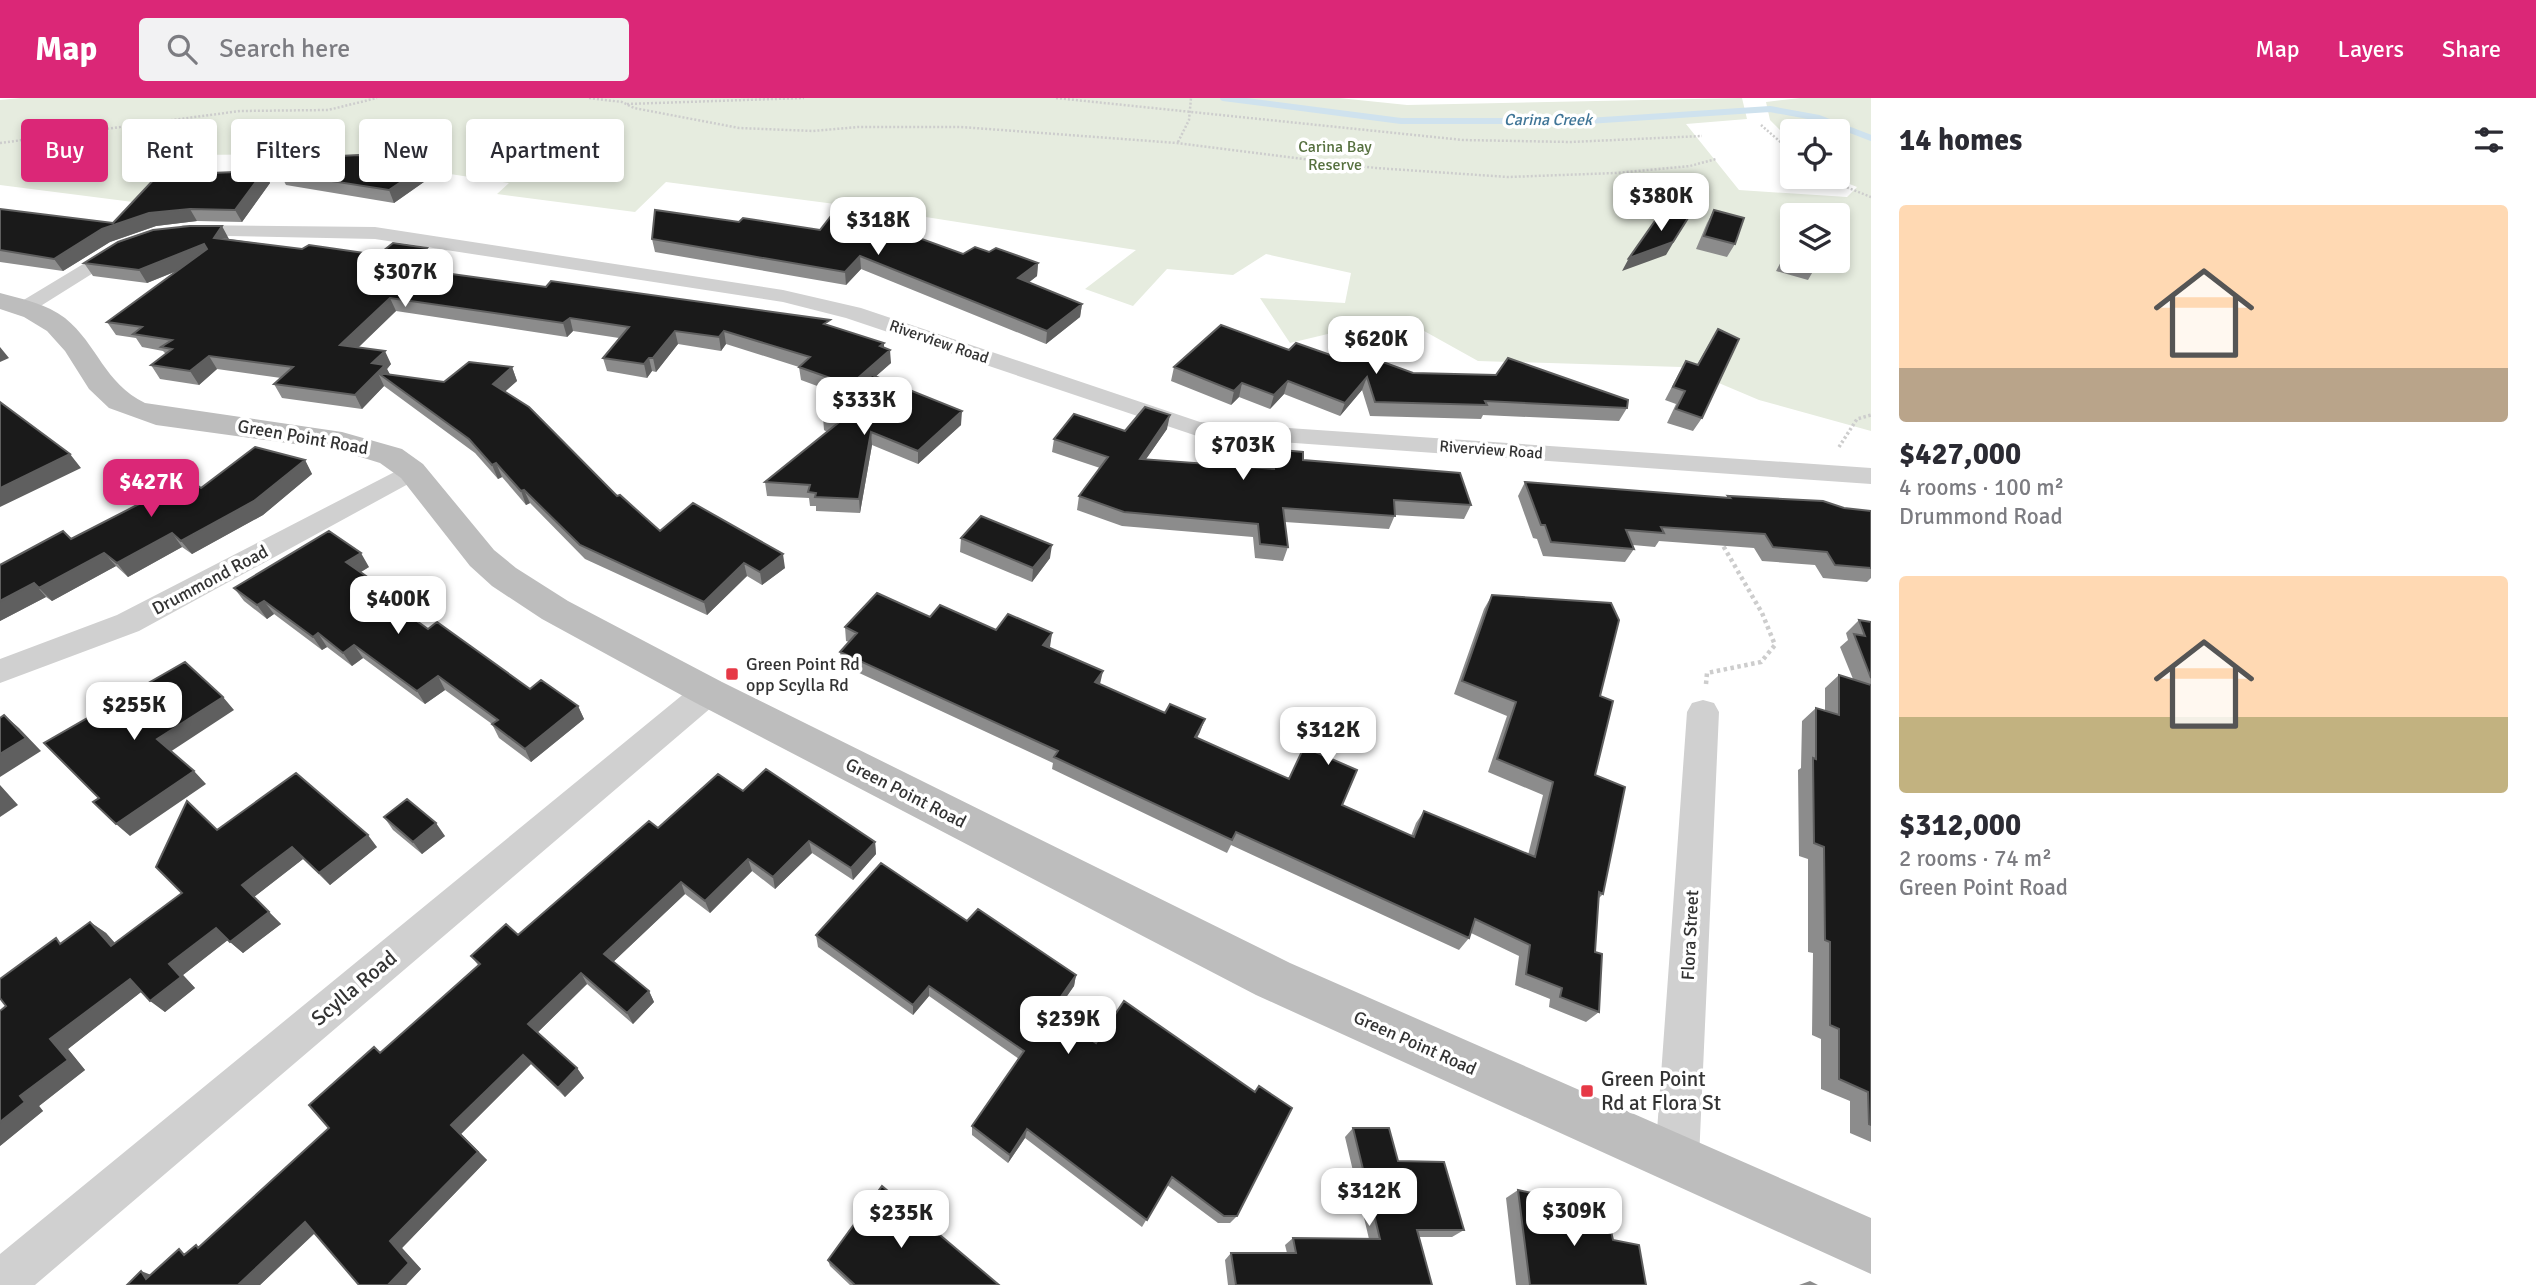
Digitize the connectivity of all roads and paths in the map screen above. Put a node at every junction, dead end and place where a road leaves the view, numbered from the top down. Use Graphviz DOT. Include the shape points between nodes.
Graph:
graph roads {
  1 [pos="377,98"];
  2 [pos="589,98"];
  3 [pos="804,98"];
  4 [pos="1056,98"];
  5 [pos="1191,98"];
  6 [pos="626,104"];
  7 [pos="1191,112"];
  8 [pos="1760,125"];
  9 [pos="1702,136"];
  10 [pos="1780,142"];
  11 [pos="0,143"];
  12 [pos="1177,143"];
  13 [pos="1716,159"];
  14 [pos="1850,188"];
  15 [pos="1871,197"];
  16 [pos="11,304"];
  17 [pos="1871,415"];
  18 [pos="1848,430"];
  19 [pos="412,471"];
  20 [pos="1871,476"];
  21 [pos="1714,530"];
  22 [pos="0,671"];
  23 [pos="708,692"];
  24 [pos="1703,712"];
  25 [pos="1677,1158"];
  26 [pos="1871,1246"];
  27 [pos="0,1284"];
  1 -- 11 [label="path" via="328,110 240,111"];
  2 -- 6 [label="path"];
  3 -- 6 [label="path"];
  4 -- 7 [label="path"];
  5 -- 7 [label="path"];
  6 -- 12 [label="path" via="739,128 961,127"];
  7 -- 9 [label="path" via="1463,140 1572,142"];
  7 -- 12 [label="path"];
  8 -- 10 [label="path"];
  12 -- 13 [label="path" via="1376,168 1508,177 1616,173"];
  14 -- 15 [label="path"];
  16 -- 19 [label="street, Green Point Road" via="48,318 65,332 97,382 127,408 156,416 342,440 391,456"];
  16 -- 20 [label="street, Riverview Road" via="152,235 197,230 375,233 783,296 853,313 1197,429"];
  17 -- 18 [label="path" via="1857,419"];
  19 -- 22 [label="street, Drummond Road" via="128,622"];
  19 -- 23 [label="street, Green Point Road" via="482,558 504,577 555,610"];
  21 -- 24 [label="path" via="1762,613 1774,645 1761,662 1707,673"];
  23 -- 25 [label="street, Green Point Road" via="1273,979"];
  23 -- 27 [label="street, Scylla Road"];
  24 -- 25 [label="street, Flora Street"];
  25 -- 26 [label="street, Green Point Road"];
}
